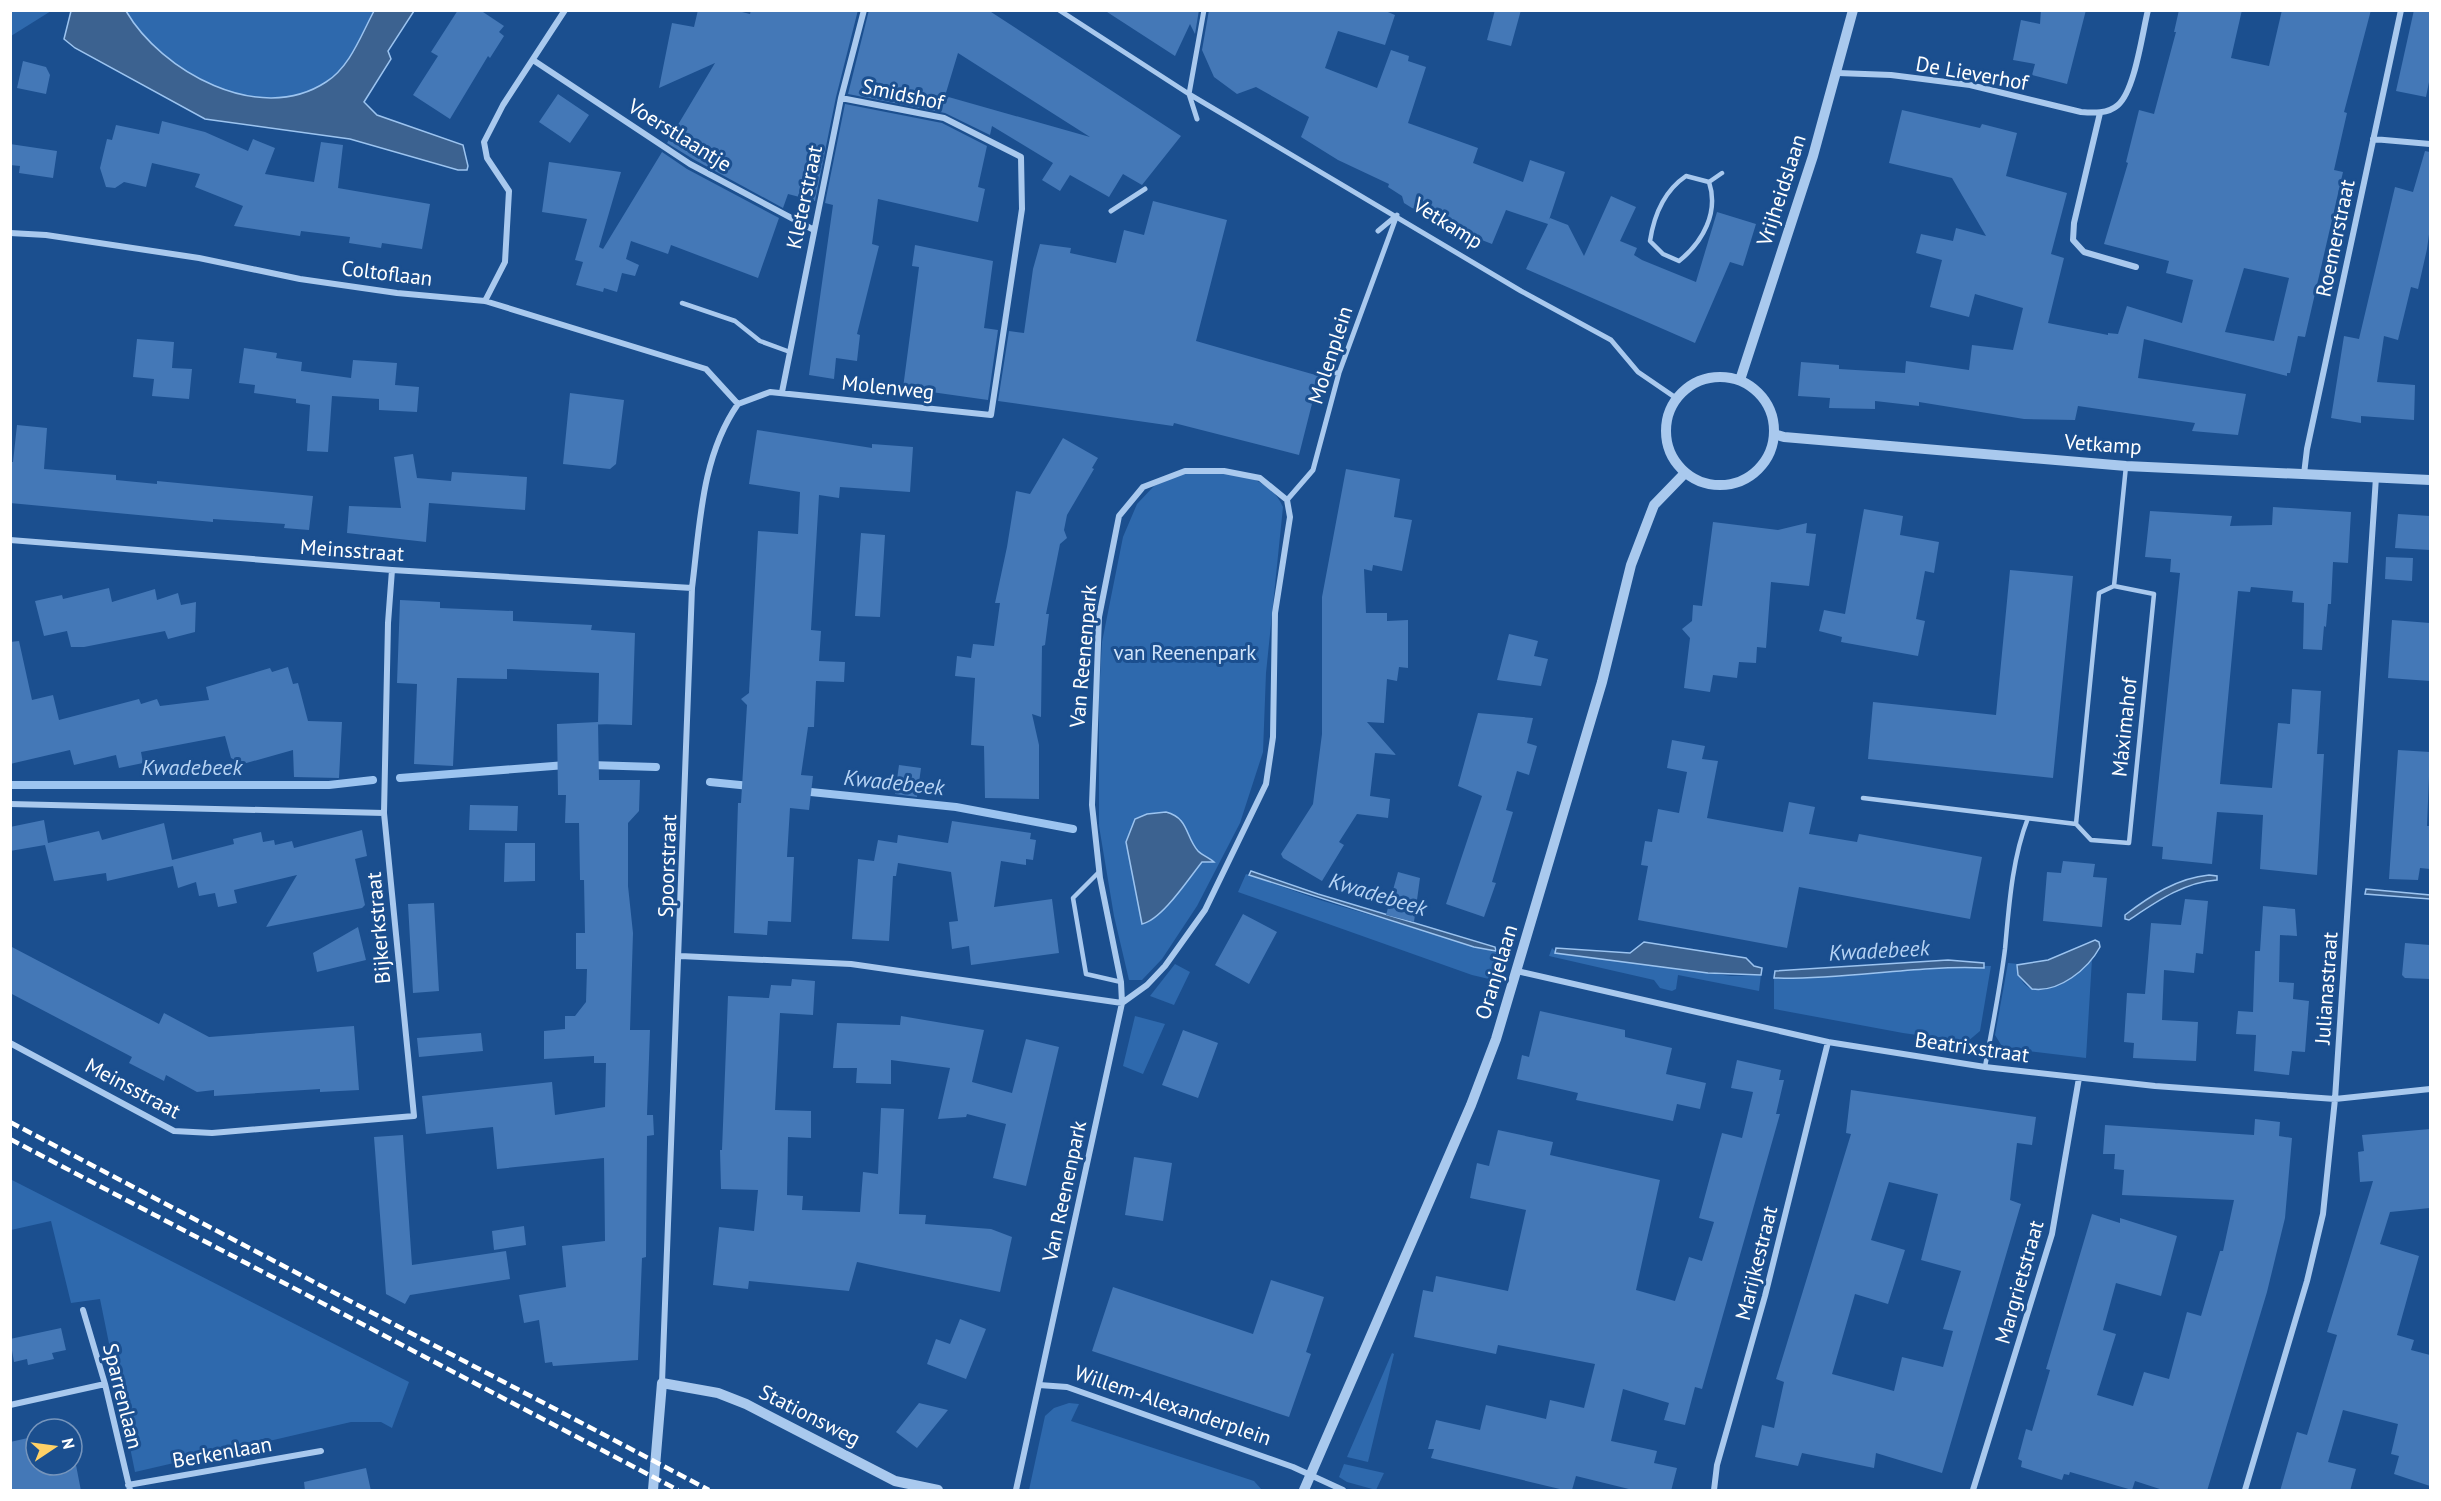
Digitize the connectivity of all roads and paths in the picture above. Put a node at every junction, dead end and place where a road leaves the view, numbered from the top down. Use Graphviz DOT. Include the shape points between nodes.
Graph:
graph roads {
  1 [pos="565,10"];
  2 [pos="864,10"];
  3 [pos="1059,10"];
  4 [pos="1204,10"];
  5 [pos="1853,10"];
  6 [pos="2148,10"];
  7 [pos="2401,10"];
  8 [pos="533,60"];
  9 [pos="1838,74"];
  10 [pos="1189,94"];
  11 [pos="842,98"];
  12 [pos="2100,113"];
  13 [pos="1197,120"];
  14 [pos="2373,139"];
  15 [pos="2430,144"];
  16 [pos="1722,172"];
  17 [pos="1709,182"];
  18 [pos="1145,189"];
  19 [pos="1111,211"];
  20 [pos="1397,215"];
  21 [pos="814,230"];
  22 [pos="1378,231"];
  23 [pos="10,233"];
  24 [pos="2136,267"];
  25 [pos="485,301"];
  26 [pos="682,303"];
  27 [pos="790,352"];
  28 [pos="1322,372"];
  29 [pos="1339,373"];
  30 [pos="1740,380"];
  31 [pos="782,392"];
  32 [pos="1676,398"];
  33 [pos="738,404"];
  34 [pos="991,415"];
  35 [pos="1774,434"];
  36 [pos="2126,466"];
  37 [pos="1686,473"];
  38 [pos="2304,474"];
  39 [pos="2376,477"];
  40 [pos="2430,480"];
  41 [pos="1287,500"];
  42 [pos="10,540"];
  43 [pos="392,570"];
  44 [pos="2114,586"];
  45 [pos="692,588"];
  46 [pos="1863,798"];
  47 [pos="10,804"];
  48 [pos="384,813"];
  49 [pos="2028,818"];
  50 [pos="2076,824"];
  51 [pos="1099,872"];
  52 [pos="680,956"];
  53 [pos="1517,970"];
  54 [pos="1121,982"];
  55 [pos="1122,1003"];
  56 [pos="1827,1042"];
  57 [pos="10,1043"];
  58 [pos="1985,1067"];
  59 [pos="2079,1078"];
  60 [pos="2430,1089"];
  61 [pos="2336,1099"];
  62 [pos="247,1130"];
  63 [pos="83,1310"];
  64 [pos="662,1383"];
  65 [pos="105,1384"];
  66 [pos="1039,1385"];
  67 [pos="10,1405"];
  68 [pos="321,1451"];
  69 [pos="1311,1476"];
  70 [pos="129,1488"];
  71 [pos="652,1491"];
  72 [pos="938,1491"];
  73 [pos="1016,1491"];
  74 [pos="1304,1491"];
  75 [pos="1343,1491"];
  76 [pos="1714,1491"];
  77 [pos="1972,1491"];
  78 [pos="2245,1491"];
  1 -- 8 [label="street"];
  2 -- 11 [label="street, Kleterstraat"];
  3 -- 10 [label="street, Vetkamp"];
  4 -- 10 [label="street"];
  5 -- 9 [label="street, Vrijheidslaan"];
  6 -- 12 [label="street" via="2129,89 2118,106"];
  7 -- 14 [label="street, Roemerstraat"];
  8 -- 21 [label="street, Voerstlaantje" via="690,164"];
  8 -- 25 [label="street" via="484,142 487,158 509,191 505,262"];
  9 -- 12 [label="street, De Lieverhof" via="1892,75 1970,85 2081,112"];
  9 -- 30 [label="street, Vrijheidslaan"];
  10 -- 13 [label="street"];
  10 -- 20 [label="street, Vetkamp"];
  11 -- 21 [label="street, Kleterstraat"];
  11 -- 34 [label="street, Smidshof" via="944,118 1021,157 1022,209"];
  12 -- 24 [label="street" via="2073,240 2084,252"];
  14 -- 15 [label="street"];
  14 -- 38 [label="street, Roemerstraat"];
  16 -- 17 [label="lane"];
  17 -- 17 [label="lane" via="1686,176 1673,184 1653,219 1650,241 1663,254 1679,261 1696,248 1714,198"];
  18 -- 19 [label="street"];
  20 -- 22 [label="street"];
  20 -- 29 [label="street, Molenplein"];
  20 -- 32 [label="street, Vetkamp" via="1611,340 1638,372"];
  21 -- 27 [label="street, Kleterstraat"];
  23 -- 25 [label="street, Coltoflaan" via="199,258 376,290"];
  25 -- 33 [label="street, Coltoflaan" via="706,369"];
  26 -- 27 [label="lane" via="735,321 759,341"];
  27 -- 31 [label="street, Kleterstraat"];
  28 -- 29 [label="street"];
  29 -- 41 [label="street, Molenplein" via="1312,470"];
  30 -- 32 [label="street" via="1717,376 1694,383"];
  30 -- 35 [label="street" via="1769,409"];
  31 -- 33 [label="street" via="755,395"];
  31 -- 34 [label="street, Molenweg"];
  32 -- 37 [label="street" via="1665,433 1671,455"];
  33 -- 45 [label="street, Spoorstraat" via="717,441 704,493"];
  35 -- 36 [label="street, Vetkamp"];
  35 -- 37 [label="street" via="1762,465 1734,483 1709,483"];
  36 -- 38 [label="street, Vetkamp"];
  36 -- 44 [label="lane"];
  37 -- 53 [label="street, Oranjelaan" via="1654,505 1631,565 1602,682"];
  38 -- 39 [label="street, Vetkamp"];
  39 -- 40 [label="street, Vetkamp"];
  39 -- 61 [label="street, Julianastraat"];
  41 -- 51 [label="street, Van Reenenpark" via="1260,478 1224,471 1185,471 1143,487 1119,516 1099,617 1092,805"];
  41 -- 55 [label="street" via="1290,517 1275,613 1272,746 1266,784 1205,910 1165,966"];
  42 -- 43 [label="street, Meinsstraat"];
  43 -- 45 [label="street, Meinsstraat"];
  43 -- 48 [label="street, Bijkerkstraat"];
  44 -- 50 [label="lane, Máximahof" via="2099,593"];
  44 -- 50 [label="lane, Máximahof" via="2154,594 2129,843 2091,840"];
  45 -- 52 [label="street, Spoorstraat"];
  46 -- 49 [label="lane, Máximahof"];
  47 -- 48 [label="street"];
  48 -- 62 [label="street, Bijkerkstraat" via="414,1116"];
  49 -- 50 [label="lane, Máximahof"];
  49 -- 58 [label="lane" via="2007,915 2005,950"];
  51 -- 54 [label="street, Van Reenenpark"];
  51 -- 54 [label="lane" via="1073,898 1086,974"];
  52 -- 55 [label="street" via="851,964"];
  52 -- 64 [label="street, Spoorstraat"];
  53 -- 56 [label="street, Beatrixstraat"];
  53 -- 69 [label="street, Oranjelaan" via="1478,1086"];
  54 -- 55 [label="street, Van Reenenpark"];
  55 -- 66 [label="street, Van Reenenpark"];
  56 -- 58 [label="street, Beatrixstraat"];
  56 -- 76 [label="street, Marijkestraat" via="1766,1296 1717,1465"];
  57 -- 62 [label="street, Meinsstraat" via="174,1131 195,1134"];
  58 -- 59 [label="street, Beatrixstraat"];
  59 -- 61 [label="street, Beatrixstraat"];
  59 -- 77 [label="street, Margrietstraat" via="2052,1234"];
  60 -- 61 [label="street, Beatrixstraat"];
  61 -- 78 [label="street, Julianastraat" via="2320,1225"];
  63 -- 65 [label="street, Sparrenlaan"];
  64 -- 71 [label="street"];
  64 -- 72 [label="street, Stationsweg" via="718,1393 895,1481"];
  65 -- 67 [label="street"];
  65 -- 70 [label="street, Sparrenlaan"];
  66 -- 69 [label="street, Willem-Alexanderplein" via="1067,1387"];
  66 -- 73 [label="street"];
  68 -- 70 [label="street, Berkenlaan"];
  69 -- 74 [label="street"];
  69 -- 75 [label="street, Willem-Alexanderplein"];
}
